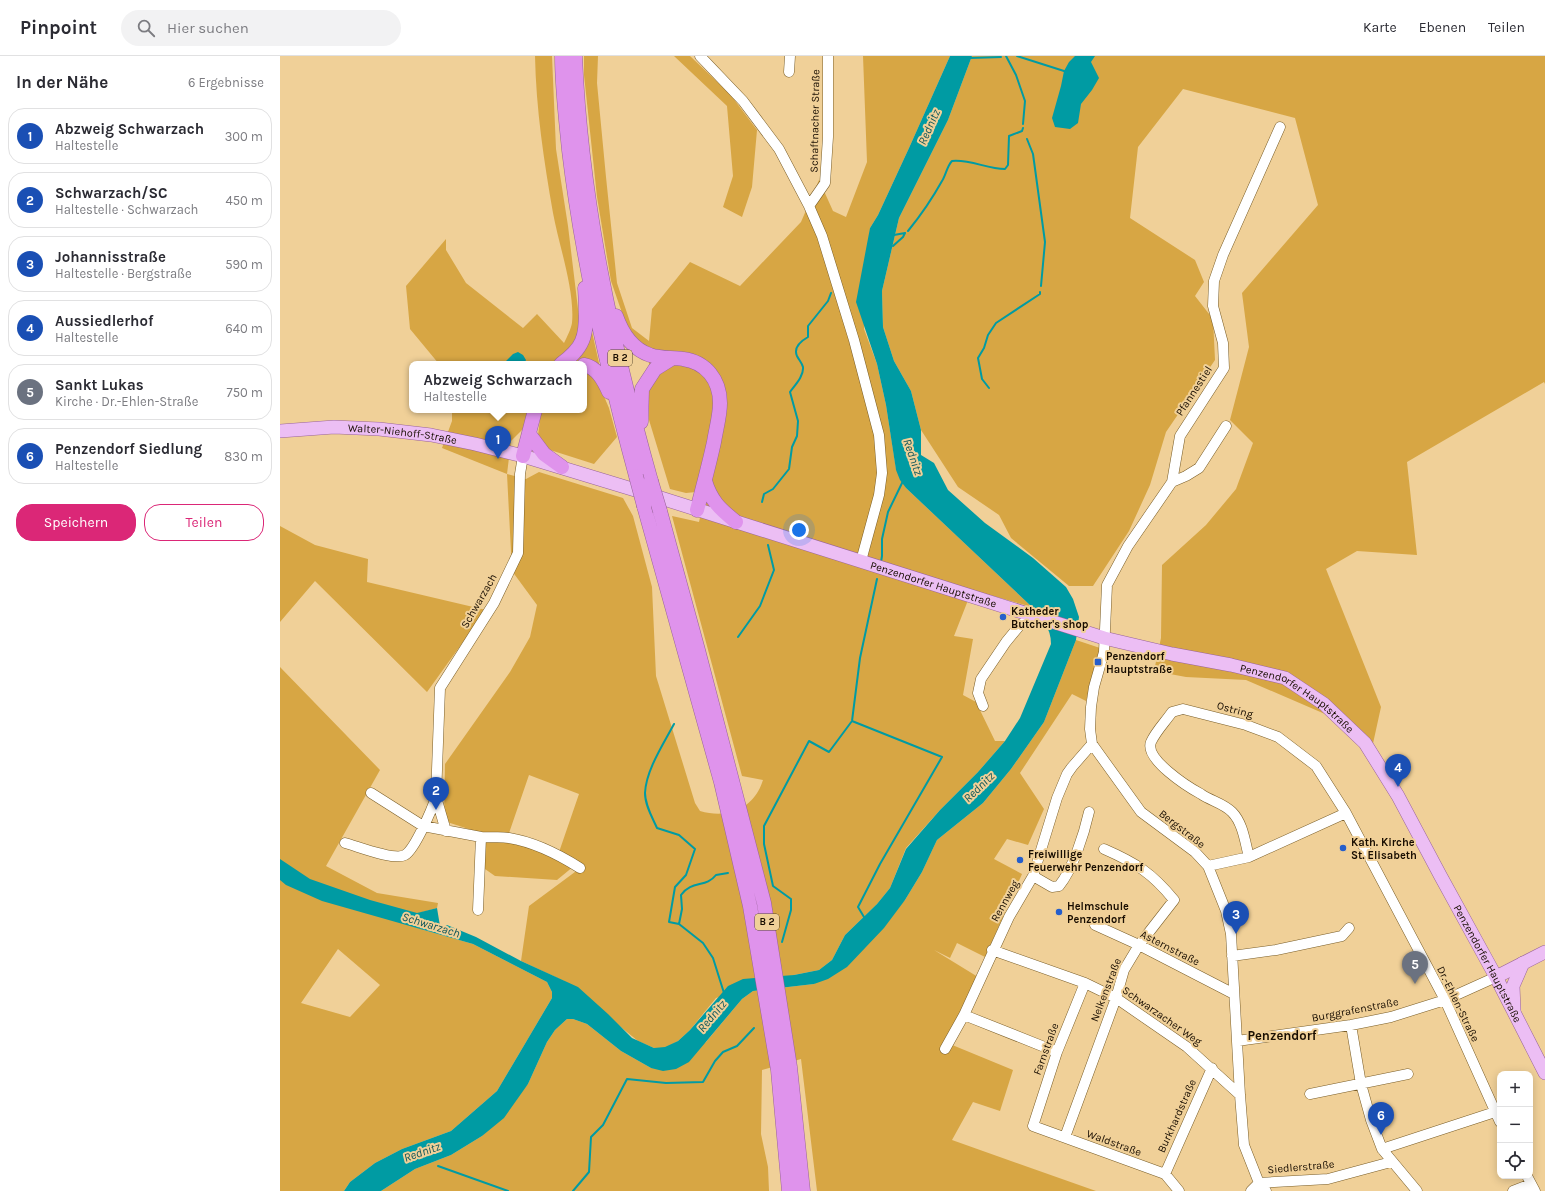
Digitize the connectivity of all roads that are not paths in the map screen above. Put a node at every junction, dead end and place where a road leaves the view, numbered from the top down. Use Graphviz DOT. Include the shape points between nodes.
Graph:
graph roads {
  1 [pos="562,56"];
  2 [pos="575,56"];
  3 [pos="700,56"];
  4 [pos="790,56"];
  5 [pos="828,56"];
  6 [pos="789,72"];
  7 [pos="1280,127"];
  8 [pos="809,206"];
  9 [pos="581,234"];
  10 [pos="599,263"];
  11 [pos="670,358"];
  12 [pos="565,361"];
  13 [pos="587,366"];
  14 [pos="534,413"];
  15 [pos="621,420"];
  16 [pos="1226,426"];
  17 [pos="280,431"];
  18 [pos="529,434"];
  19 [pos="643,453"];
  20 [pos="523,456"];
  21 [pos="562,467"];
  22 [pos="705,481"];
  23 [pos="1172,482"];
  24 [pos="697,510"];
  25 [pos="736,522"];
  26 [pos="861,561"];
  27 [pos="1039,618"];
  28 [pos="1104,638"];
  29 [pos="983,706"];
  30 [pos="1092,744"];
  31 [pos="727,781"];
  32 [pos="371,793"];
  33 [pos="436,797"];
  34 [pos="1089,812"];
  35 [pos="1346,813"];
  36 [pos="423,826"];
  37 [pos="446,831"];
  38 [pos="481,837"];
  39 [pos="345,842"];
  40 [pos="1104,849"];
  41 [pos="1250,857"];
  42 [pos="1208,866"];
  43 [pos="580,868"];
  44 [pos="1033,876"];
  45 [pos="478,910"];
  46 [pos="1095,925"];
  47 [pos="1348,928"];
  48 [pos="1139,945"];
  49 [pos="992,950"];
  50 [pos="1545,952"];
  51 [pos="1232,956"];
  52 [pos="1523,963"];
  53 [pos="1496,977"];
  54 [pos="1085,983"];
  55 [pos="1234,994"];
  56 [pos="1116,998"];
  57 [pos="1444,1000"];
  58 [pos="1514,1013"];
  59 [pos="964,1015"];
  60 [pos="1351,1025"];
  61 [pos="1237,1042"];
  62 [pos="945,1049"];
  63 [pos="1057,1052"];
  64 [pos="1212,1068"];
  65 [pos="784,1069"];
  66 [pos="1545,1073"];
  67 [pos="1408,1074"];
  68 [pos="1361,1084"];
  69 [pos="1310,1094"];
  70 [pos="1240,1095"];
  71 [pos="1495,1112"];
  72 [pos="1497,1116"];
  73 [pos="1034,1126"];
  74 [pos="1064,1137"];
  75 [pos="1382,1149"];
  76 [pos="1391,1162"];
  77 [pos="1165,1174"];
  78 [pos="1531,1184"];
  79 [pos="1263,1187"];
  80 [pos="789,1191"];
  81 [pos="803,1191"];
  82 [pos="1179,1191"];
  83 [pos="1251,1191"];
  84 [pos="1417,1191"];
  85 [pos="1513,1191"];
  1 -- 9 [label="highway, B 2" via="566,119"];
  2 -- 10 [label="highway, B 2" via="580,132"];
  3 -- 8 [label="street" via="743,101 779,149"];
  4 -- 6 [label="street"];
  5 -- 8 [label="street, Schaftnacher Straße" via="825,184"];
  7 -- 23 [label="street, Pfannestiel" via="1214,281 1213,306 1223,343 1224,368 1180,436"];
  8 -- 26 [label="street" via="822,236 854,340 879,435 882,473 879,495"];
  9 -- 12 [label="highway" via="585,331 582,342"];
  9 -- 15 [label="highway, B 2"];
  10 -- 11 [label="highway" via="620,328 632,345 650,355"];
  10 -- 19 [label="highway, B 2"];
  11 -- 19 [label="highway" via="655,369 642,389 640,414"];
  11 -- 22 [label="highway" via="682,358 701,364 709,370 719,388 717,425"];
  13 -- 15 [label="highway" via="597,372 605,383"];
  14 -- 18 [label="highway"];
  15 -- 31 [label="highway, B 2, bridge" via="644,506"];
  16 -- 23 [label="street" via="1199,468"];
  17 -- 20 [label="main road, Walter-Niehoff-Straße" via="334,427 379,429 431,435"];
  18 -- 20 [label="highway"];
  18 -- 21 [label="highway" via="544,454"];
  19 -- 31 [label="highway, B 2, bridge" via="660,511"];
  20 -- 21 [label="main road, Walter-Niehoff-Straße"];
  20 -- 33 [label="street, Schwarzach" via="520,474 518,553 494,603 440,688"];
  21 -- 24 [label="main road, Walter-Niehoff-Straße"];
  22 -- 24 [label="highway"];
  22 -- 25 [label="highway" via="711,499"];
  23 -- 28 [label="street, Pfannestiel" via="1128,546 1107,585"];
  24 -- 25 [label="main road, Penzendorfer Hauptstraße"];
  25 -- 26 [label="main road, Penzendorfer Hauptstraße"];
  26 -- 27 [label="main road, Penzendorfer Hauptstraße"];
  27 -- 28 [label="main road, Penzendorfer Hauptstraße"];
  27 -- 29 [label="street" via="1020,625 981,679 978,693"];
  28 -- 30 [label="street" via="1104,652 1091,707"];
  28 -- 53 [label="main road, Penzendorfer Hauptstraße" via="1172,654 1231,664 1285,678 1324,704 1365,743 1380,766"];
  30 -- 42 [label="street, Bergstraße" via="1141,812 1195,852"];
  30 -- 44 [label="street, Rennweg" via="1067,774"];
  31 -- 65 [label="highway, B 2" via="764,903"];
  32 -- 36 [label="street"];
  33 -- 36 [label="street, Schwarzach"];
  33 -- 37 [label="street"];
  34 -- 44 [label="street" via="1079,847 1059,886 1052,887"];
  35 -- 41 [label="street"];
  35 -- 41 [label="street, Ostring" via="1316,766 1278,737 1228,720 1183,710 1172,712 1151,742 1150,750 1154,757 1178,778 1231,811 1241,825"];
  35 -- 57 [label="street, Dr.-Ehlen-Straße"];
  36 -- 37 [label="street"];
  36 -- 39 [label="street, Schwarzach" via="411,850 404,855 393,856"];
  37 -- 38 [label="street"];
  38 -- 43 [label="street" via="508,838 532,844 563,856"];
  38 -- 45 [label="street"];
  40 -- 48 [label="street, Nelkenstraße" via="1144,870 1159,882 1174,900"];
  41 -- 42 [label="street"];
  42 -- 51 [label="street, Bergstraße" via="1226,911"];
  44 -- 49 [label="street, Rennweg"];
  46 -- 48 [label="street, Asternstraße"];
  47 -- 51 [label="street" via="1342,936"];
  48 -- 55 [label="street, Asternstraße"];
  48 -- 56 [label="street, Nelkenstraße" via="1124,970"];
  49 -- 54 [label="street, Schwarzacher Weg"];
  49 -- 59 [label="street, Rennweg"];
  50 -- 52 [label="main road"];
  51 -- 55 [label="street, Bergstraße"];
  52 -- 53 [label="main road"];
  52 -- 58 [label="main road" via="1513,986"];
  53 -- 57 [label="street, Burggrafenstraße"];
  53 -- 58 [label="main road, Penzendorfer Hauptstraße"];
  54 -- 56 [label="street, Schwarzacher Weg"];
  54 -- 63 [label="street, Farnstraße"];
  55 -- 61 [label="street, Bergstraße"];
  56 -- 64 [label="street, Schwarzacher Weg" via="1188,1047"];
  56 -- 74 [label="street, Nelkenstraße"];
  57 -- 60 [label="street, Burggrafenstraße" via="1390,1017"];
  57 -- 71 [label="street, Dr.-Ehlen-Straße"];
  58 -- 66 [label="main road, Penzendorfer Hauptstraße"];
  59 -- 62 [label="street, Rennweg"];
  59 -- 63 [label="street"];
  60 -- 61 [label="street, Burggrafenstraße"];
  60 -- 68 [label="street"];
  61 -- 70 [label="street, Bergstraße"];
  63 -- 73 [label="street, Farnstraße"];
  64 -- 70 [label="street, Schwarzacher Weg"];
  64 -- 77 [label="street, Burkhardstraße"];
  65 -- 80 [label="highway, B 2"];
  65 -- 81 [label="highway, B 2"];
  67 -- 68 [label="street"];
  68 -- 69 [label="street"];
  68 -- 75 [label="street"];
  70 -- 79 [label="street, Bergstraße" via="1244,1145"];
  71 -- 72 [label="street, Dr.-Ehlen-Straße"];
  71 -- 75 [label="street"];
  73 -- 74 [label="street, Waldstraße"];
  74 -- 77 [label="street, Waldstraße"];
  75 -- 76 [label="street"];
  76 -- 79 [label="street, Siedlerstraße" via="1328,1179"];
  76 -- 84 [label="street"];
  77 -- 82 [label="street"];
  78 -- 85 [label="street"];
  79 -- 83 [label="street"];
}
